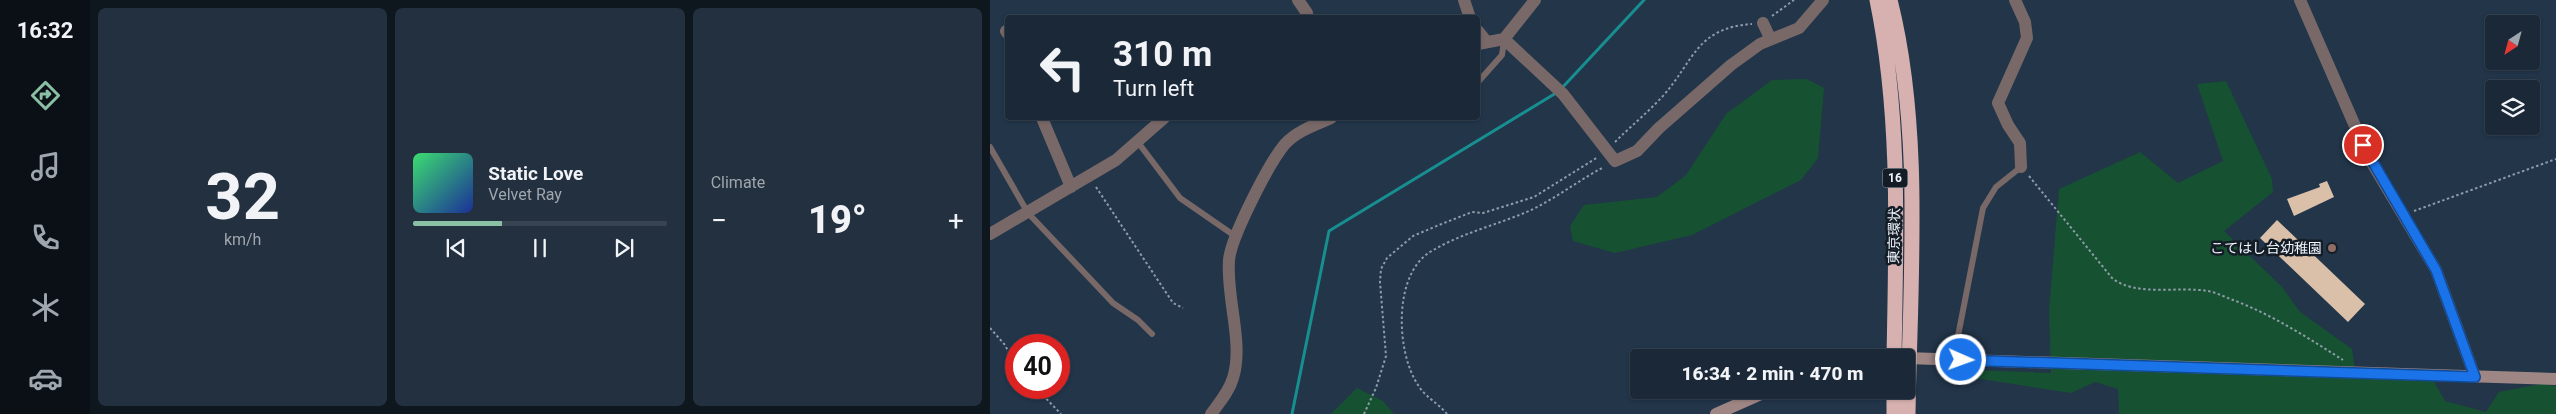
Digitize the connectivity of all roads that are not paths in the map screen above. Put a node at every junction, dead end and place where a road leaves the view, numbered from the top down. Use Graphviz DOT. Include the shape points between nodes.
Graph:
graph roads {
  1 [pos="1298,0"];
  2 [pos="1464,0"];
  3 [pos="1535,0"];
  4 [pos="1823,0"];
  5 [pos="1878,0"];
  6 [pos="1890,0"];
  7 [pos="2015,0"];
  8 [pos="2300,0"];
  9 [pos="1307,15"];
  10 [pos="1469,15"];
  11 [pos="1763,23"];
  12 [pos="1770,38"];
  13 [pos="1480,39"];
  14 [pos="1504,39"];
  15 [pos="1480,80"];
  16 [pos="1043,120"];
  17 [pos="1162,120"];
  18 [pos="1326,120"];
  19 [pos="1137,141"];
  20 [pos="990,147"];
  21 [pos="2021,166"];
  22 [pos="1071,187"];
  23 [pos="1028,213"];
  24 [pos="990,234"];
  25 [pos="1235,236"];
  26 [pos="1152,334"];
  27 [pos="1903,349"];
  28 [pos="1903,349"];
  29 [pos="1915,358"];
  30 [pos="1944,359"];
  31 [pos="2475,377"];
  32 [pos="2556,379"];
  33 [pos="1750,399"];
  34 [pos="1894,399"];
  35 [pos="1907,399"];
  36 [pos="1211,414"];
  37 [pos="1716,414"];
  38 [pos="1894,414"];
  39 [pos="1908,414"];
  1 -- 9 [label="street"];
  2 -- 10 [label="street"];
  3 -- 14 [label="street"];
  4 -- 12 [label="street" via="1799,28"];
  5 -- 27 [label="highway, 東京環状 / 16" via="1887,46 1894,116"];
  6 -- 28 [label="highway, 東京環状 / 16" via="1905,78 1911,198"];
  7 -- 21 [label="street" via="2025,22 2027,38 1998,103 2020,143"];
  8 -- 31 [label="street" via="2369,158 2436,270"];
  11 -- 12 [label="street"];
  12 -- 14 [label="street" via="1731,65 1637,151 1615,161 1559,90"];
  13 -- 14 [label="street"];
  14 -- 15 [label="lane" via="1502,55"];
  16 -- 22 [label="street"];
  17 -- 19 [label="street"];
  18 -- 25 [label="street" via="1299,132 1286,144"];
  19 -- 22 [label="street" via="1116,160"];
  19 -- 25 [label="lane" via="1180,198"];
  20 -- 23 [label="lane"];
  21 -- 30 [label="lane" via="1996,187 1983,208 1958,336"];
  22 -- 23 [label="street"];
  23 -- 24 [label="street"];
  23 -- 26 [label="lane" via="1113,303"];
  25 -- 36 [label="street" via="1229,261 1235,345 1233,377 1228,391"];
  29 -- 30 [label="street"];
  30 -- 31 [label="street"];
  31 -- 32 [label="street"];
  33 -- 37 [label="street"];
  34 -- 38 [label="highway"];
  35 -- 39 [label="highway, 東京環状 / 16"];
}
